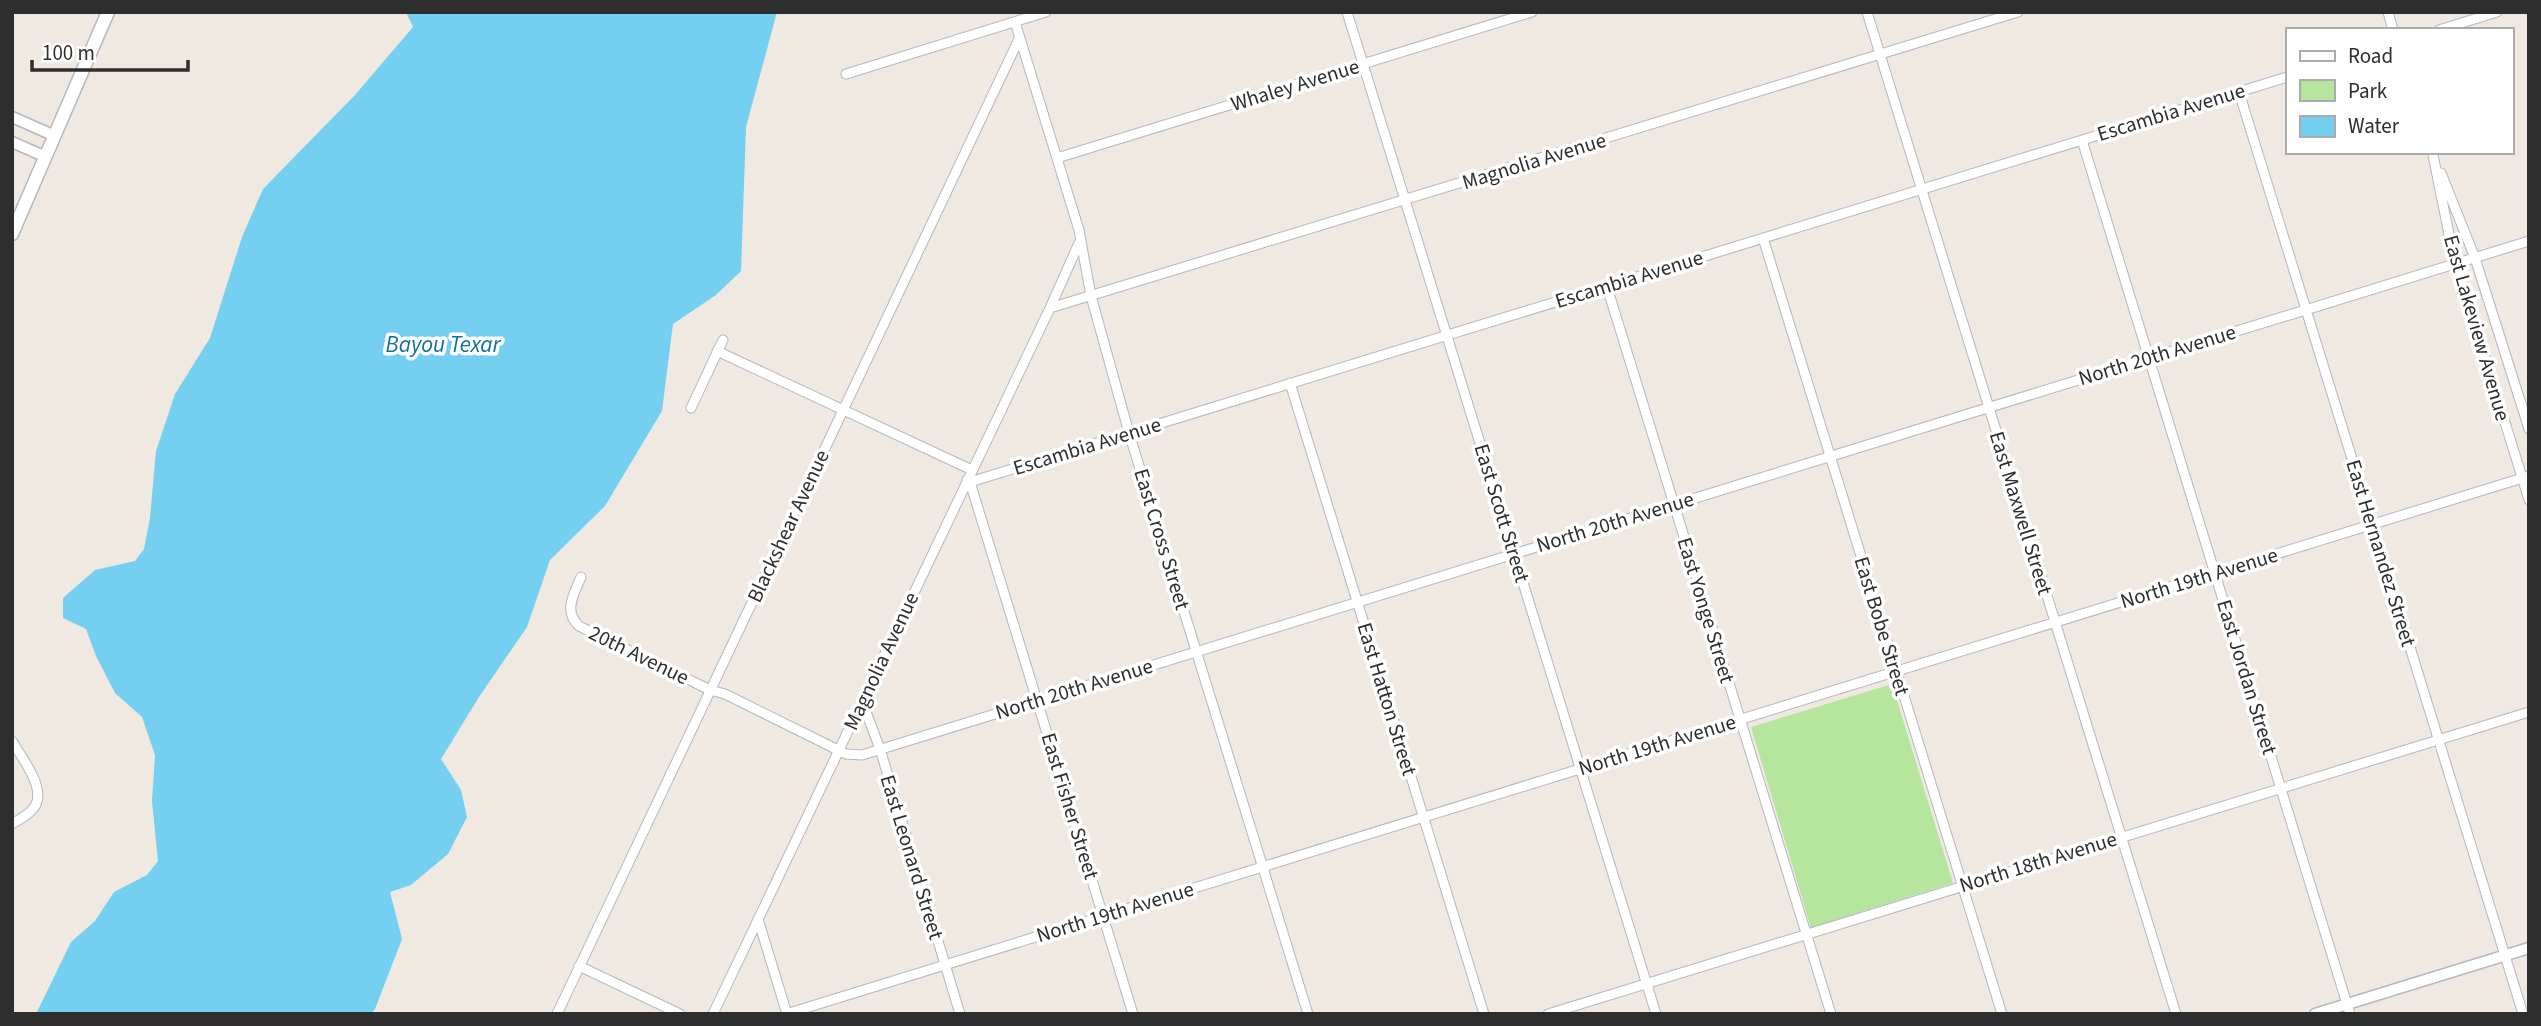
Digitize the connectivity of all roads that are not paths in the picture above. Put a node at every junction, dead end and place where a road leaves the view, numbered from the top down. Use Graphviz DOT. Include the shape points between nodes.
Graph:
graph roads {
  1 [pos="108,12"];
  2 [pos="1046,12"];
  3 [pos="1348,12"];
  4 [pos="1532,12"];
  5 [pos="1867,12"];
  6 [pos="2018,12"];
  7 [pos="2497,12"];
  8 [pos="1015,22"];
  9 [pos="2445,28"];
  10 [pos="1020,39"];
  11 [pos="1881,55"];
  12 [pos="1363,64"];
  13 [pos="846,74"];
  14 [pos="2286,77"];
  15 [pos="2239,92"];
  16 [pos="12,117"];
  17 [pos="55,136"];
  18 [pos="2081,139"];
  19 [pos="12,142"];
  20 [pos="2433,154"];
  21 [pos="46,157"];
  22 [pos="1058,158"];
  23 [pos="1922,190"];
  24 [pos="1405,200"];
  25 [pos="1079,230"];
  26 [pos="12,234"];
  27 [pos="1763,238"];
  28 [pos="2529,241"];
  29 [pos="2475,258"];
  30 [pos="2456,262"];
  31 [pos="1607,286"];
  32 [pos="1091,296"];
  33 [pos="1050,308"];
  34 [pos="2306,309"];
  35 [pos="1447,335"];
  36 [pos="723,340"];
  37 [pos="717,351"];
  38 [pos="2148,358"];
  39 [pos="1290,383"];
  40 [pos="1989,407"];
  41 [pos="691,408"];
  42 [pos="843,410"];
  43 [pos="2529,429"];
  44 [pos="1129,433"];
  45 [pos="1829,455"];
  46 [pos="972,470"];
  47 [pos="2525,477"];
  48 [pos="968,481"];
  49 [pos="2529,500"];
  50 [pos="1674,504"];
  51 [pos="2373,524"];
  52 [pos="1514,553"];
  53 [pos="2215,573"];
  54 [pos="581,577"];
  55 [pos="1357,602"];
  56 [pos="2055,622"];
  57 [pos="1196,652"];
  58 [pos="1896,671"];
  59 [pos="710,690"];
  60 [pos="862,701"];
  61 [pos="1037,701"];
  62 [pos="2529,712"];
  63 [pos="1740,719"];
  64 [pos="2439,739"];
  65 [pos="12,741"];
  66 [pos="880,749"];
  67 [pos="838,750"];
  68 [pos="1581,768"];
  69 [pos="2281,787"];
  70 [pos="1423,817"];
  71 [pos="12,824"];
  72 [pos="2121,837"];
  73 [pos="1263,866"];
  74 [pos="1962,885"];
  75 [pos="1103,915"];
  76 [pos="758,919"];
  77 [pos="1806,934"];
  78 [pos="2529,948"];
  79 [pos="2505,955"];
  80 [pos="945,964"];
  81 [pos="579,966"];
  82 [pos="1647,984"];
  83 [pos="2349,1009"];
  84 [pos="556,1014"];
  85 [pos="680,1014"];
  86 [pos="713,1014"];
  87 [pos="786,1014"];
  88 [pos="960,1014"];
  89 [pos="1133,1014"];
  90 [pos="1308,1014"];
  91 [pos="1484,1014"];
  92 [pos="1548,1014"];
  93 [pos="1656,1014"];
  94 [pos="1831,1014"];
  95 [pos="2002,1014"];
  96 [pos="2176,1014"];
  97 [pos="2315,1014"];
  98 [pos="2524,1014"];
  1 -- 17 [label="main road"];
  2 -- 8 [label="street"];
  3 -- 12 [label="street, East Scott Street"];
  4 -- 12 [label="street, Whaley Avenue"];
  5 -- 11 [label="street, East Maxwell Street"];
  6 -- 11 [label="street, Magnolia Avenue"];
  7 -- 9 [label="street"];
  8 -- 10 [label="street, East Cross Street"];
  8 -- 13 [label="street"];
  10 -- 22 [label="street, East Cross Street"];
  10 -- 42 [label="street, Blackshear Avenue"];
  11 -- 23 [label="street, East Maxwell Street"];
  11 -- 24 [label="street, Magnolia Avenue"];
  12 -- 22 [label="street, Whaley Avenue"];
  12 -- 24 [label="street, East Scott Street"];
  14 -- 15 [label="street, Escambia Avenue"];
  15 -- 18 [label="street, Escambia Avenue"];
  15 -- 34 [label="street, East Hernandez Street"];
  16 -- 17 [label="street"];
  17 -- 21 [label="main road"];
  18 -- 23 [label="street, Escambia Avenue"];
  18 -- 38 [label="street, East Jordan Street"];
  19 -- 21 [label="street"];
  20 -- 29 [label="street, East Lakeview Avenue"];
  20 -- 30 [label="street, East Lakeview Avenue"];
  21 -- 26 [label="main road"];
  22 -- 25 [label="street, East Cross Street"];
  23 -- 27 [label="street, Escambia Avenue"];
  23 -- 40 [label="street, East Maxwell Street"];
  24 -- 32 [label="street, Magnolia Avenue"];
  24 -- 35 [label="street, East Scott Street"];
  25 -- 32 [label="street, East Cross Street"];
  25 -- 33 [label="street, Magnolia Avenue" via="1078,248"];
  27 -- 31 [label="street, Escambia Avenue"];
  27 -- 45 [label="street, East Bobe Street"];
  28 -- 29 [label="street, North 20th Avenue"];
  29 -- 30 [label="street, North 20th Avenue"];
  29 -- 43 [label="street, East Lakeview Avenue"];
  30 -- 34 [label="street, North 20th Avenue"];
  30 -- 47 [label="street, East Lakeview Avenue"];
  31 -- 35 [label="street, Escambia Avenue"];
  31 -- 50 [label="street, East Yonge Street"];
  32 -- 33 [label="street, Magnolia Avenue"];
  32 -- 44 [label="street, East Cross Street"];
  33 -- 46 [label="street, Magnolia Avenue"];
  34 -- 38 [label="street, North 20th Avenue"];
  34 -- 51 [label="street, East Hernandez Street"];
  35 -- 39 [label="street, Escambia Avenue"];
  35 -- 52 [label="street, East Scott Street"];
  36 -- 37 [label="street"];
  37 -- 41 [label="street"];
  37 -- 42 [label="street"];
  38 -- 40 [label="street, North 20th Avenue"];
  38 -- 53 [label="street, East Jordan Street"];
  39 -- 44 [label="street, Escambia Avenue"];
  39 -- 55 [label="street, East Hatton Street"];
  40 -- 45 [label="street, North 20th Avenue"];
  40 -- 56 [label="street, East Maxwell Street"];
  42 -- 46 [label="street"];
  42 -- 59 [label="street, Blackshear Avenue"];
  44 -- 48 [label="street, Escambia Avenue"];
  44 -- 57 [label="street, East Cross Street"];
  45 -- 50 [label="street, North 20th Avenue"];
  45 -- 58 [label="street, East Bobe Street"];
  46 -- 48 [label="street, Magnolia Avenue"];
  47 -- 49 [label="street, East Lakeview Avenue"];
  47 -- 51 [label="street, North 19th Avenue"];
  48 -- 60 [label="street, Magnolia Avenue"];
  48 -- 61 [label="street, East Fisher Street"];
  50 -- 52 [label="street, North 20th Avenue"];
  50 -- 63 [label="street, East Yonge Street"];
  51 -- 53 [label="street, North 19th Avenue"];
  51 -- 64 [label="street, East Hernandez Street"];
  52 -- 55 [label="street, North 20th Avenue"];
  52 -- 68 [label="street, East Scott Street"];
  53 -- 56 [label="street, North 19th Avenue"];
  53 -- 69 [label="street, East Jordan Street"];
  54 -- 59 [label="street, 20th Avenue" via="569,610 579,626"];
  55 -- 57 [label="street, North 20th Avenue"];
  55 -- 70 [label="street, East Hatton Street"];
  56 -- 58 [label="street, North 19th Avenue"];
  56 -- 72 [label="street, East Maxwell Street"];
  57 -- 61 [label="street, North 20th Avenue"];
  57 -- 73 [label="street, East Cross Street"];
  58 -- 63 [label="street, North 19th Avenue"];
  58 -- 74 [label="street, East Bobe Street"];
  59 -- 67 [label="street, North 20th Avenue"];
  59 -- 81 [label="street, Blackshear Avenue"];
  60 -- 66 [label="street, East Leonard Street"];
  60 -- 67 [label="street, Magnolia Avenue"];
  61 -- 66 [label="street, North 20th Avenue"];
  61 -- 75 [label="street, East Fisher Street"];
  62 -- 64 [label="street, North 18th Avenue"];
  63 -- 68 [label="street, North 19th Avenue"];
  63 -- 77 [label="street, East Yonge Street"];
  64 -- 69 [label="street, North 18th Avenue"];
  64 -- 79 [label="street, East Hernandez Street"];
  65 -- 71 [label="street" via="38,792 36,805"];
  66 -- 67 [label="street, North 20th Avenue" via="854,755"];
  66 -- 80 [label="street, East Leonard Street"];
  67 -- 76 [label="street, Magnolia Avenue"];
  68 -- 70 [label="street, North 19th Avenue"];
  68 -- 82 [label="street, East Scott Street"];
  69 -- 72 [label="street, North 18th Avenue"];
  69 -- 83 [label="street, East Jordan Street"];
  70 -- 73 [label="street, North 19th Avenue"];
  70 -- 91 [label="street, East Hatton Street"];
  72 -- 74 [label="street, North 18th Avenue"];
  72 -- 96 [label="street, East Maxwell Street"];
  73 -- 75 [label="street, North 19th Avenue"];
  73 -- 90 [label="street, East Cross Street"];
  74 -- 77 [label="street, North 18th Avenue"];
  74 -- 95 [label="street, East Bobe Street"];
  75 -- 80 [label="street, North 19th Avenue"];
  75 -- 89 [label="street, East Fisher Street"];
  76 -- 86 [label="street, Magnolia Avenue"];
  76 -- 87 [label="street"];
  77 -- 82 [label="street, North 18th Avenue"];
  77 -- 94 [label="street, East Yonge Street"];
  78 -- 79 [label="street"];
  79 -- 83 [label="street"];
  79 -- 98 [label="street, East Hernandez Street"];
  80 -- 87 [label="street, North 19th Avenue"];
  80 -- 88 [label="street, East Leonard Street"];
  81 -- 84 [label="street, Blackshear Avenue"];
  81 -- 85 [label="street"];
  82 -- 92 [label="street, North 18th Avenue"];
  82 -- 93 [label="street, East Scott Street"];
  83 -- 97 [label="street"];
}
